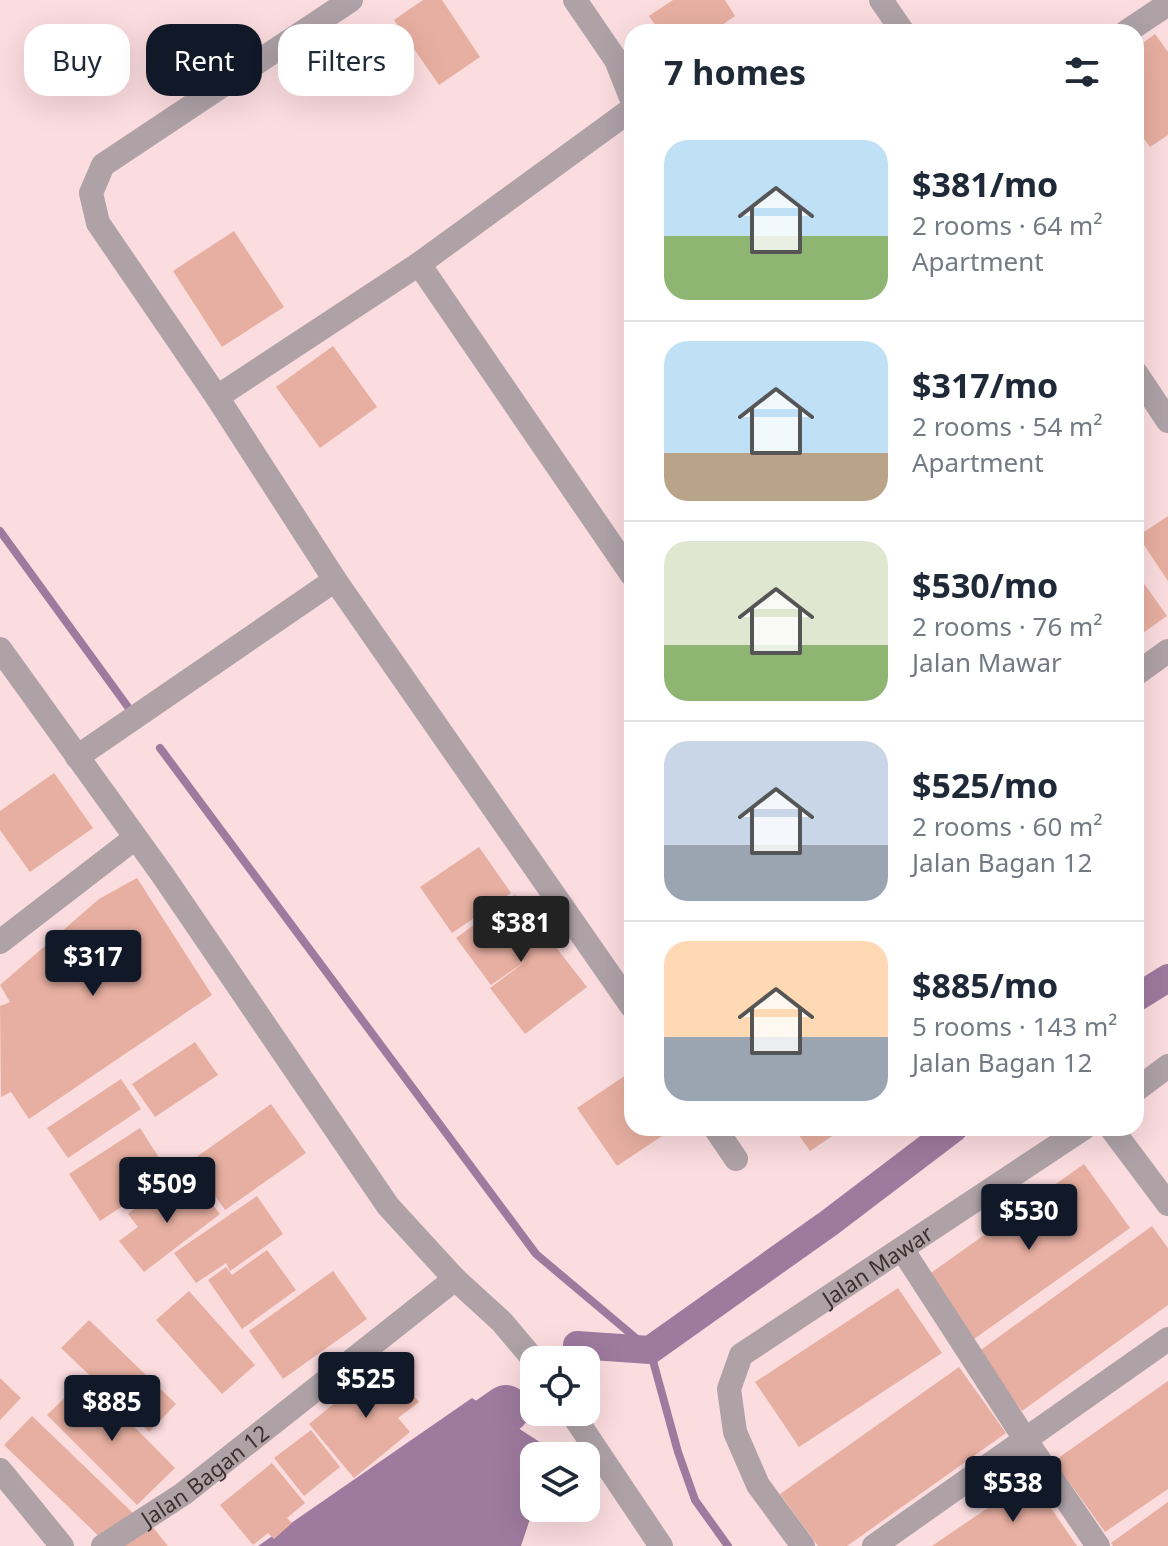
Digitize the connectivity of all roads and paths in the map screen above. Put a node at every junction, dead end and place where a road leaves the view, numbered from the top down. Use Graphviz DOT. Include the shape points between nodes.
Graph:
graph roads {
  1 [pos="351,0"];
  2 [pos="575,0"];
  3 [pos="881,0"];
  4 [pos="1168,4"];
  5 [pos="898,24"];
  6 [pos="1138,24"];
  7 [pos="624,80"];
  8 [pos="624,115"];
  9 [pos="419,264"];
  10 [pos="1144,385"];
  11 [pos="217,397"];
  12 [pos="1168,421"];
  13 [pos="624,563"];
  14 [pos="335,580"];
  15 [pos="0,649"];
  16 [pos="1168,651"];
  17 [pos="1144,668"];
  18 [pos="77,757"];
  19 [pos="135,838"];
  20 [pos="0,942"];
  21 [pos="624,995"];
  22 [pos="1168,1066"];
  23 [pos="1144,1084"];
  24 [pos="720,1136"];
  25 [pos="1072,1136"];
  26 [pos="1117,1136"];
  27 [pos="736,1159"];
  28 [pos="1168,1204"];
  29 [pos="902,1249"];
  30 [pos="455,1279"];
  31 [pos="1168,1339"];
  32 [pos="522,1346"];
  33 [pos="580,1426"];
  34 [pos="1025,1439"];
  35 [pos="0,1470"];
  36 [pos="62,1546"];
  37 [pos="103,1546"];
  38 [pos="661,1546"];
  39 [pos="803,1546"];
  40 [pos="874,1546"];
  41 [pos="1098,1546"];
  1 -- 11 [label="street" via="103,165 91,193 98,223"];
  2 -- 7 [label="street"];
  3 -- 5 [label="street"];
  4 -- 6 [label="street"];
  8 -- 9 [label="street"];
  9 -- 11 [label="street"];
  9 -- 13 [label="street"];
  10 -- 12 [label="street"];
  11 -- 14 [label="street"];
  14 -- 18 [label="street"];
  14 -- 21 [label="street"];
  15 -- 18 [label="street"];
  16 -- 17 [label="street"];
  18 -- 19 [label="street"];
  19 -- 20 [label="street"];
  19 -- 30 [label="street" via="388,1206"];
  22 -- 23 [label="street"];
  24 -- 27 [label="street"];
  25 -- 29 [label="street, Jalan Mawar"];
  26 -- 28 [label="street"];
  29 -- 34 [label="street"];
  29 -- 39 [label="street, Jalan Mawar" via="741,1355 729,1389 735,1432 758,1485"];
  30 -- 32 [label="street"];
  30 -- 37 [label="street, Jalan Bagan 12" via="183,1494"];
  31 -- 34 [label="street"];
  33 -- 38 [label="street"];
  34 -- 40 [label="street"];
  34 -- 41 [label="street"];
  35 -- 36 [label="street"];
}
